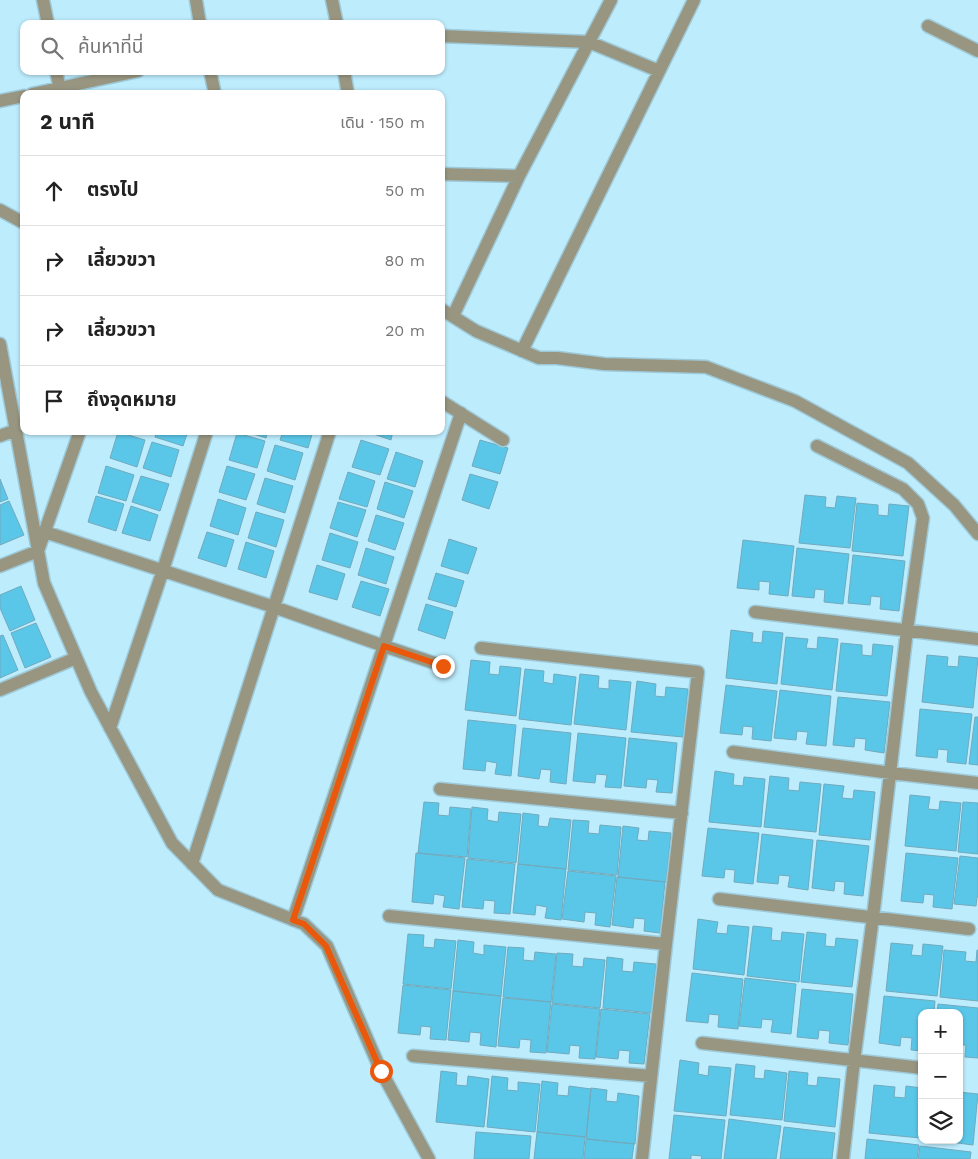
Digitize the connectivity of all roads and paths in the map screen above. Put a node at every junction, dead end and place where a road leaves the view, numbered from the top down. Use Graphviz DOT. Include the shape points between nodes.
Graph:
graph roads {
  1 [pos="43,0"];
  2 [pos="196,0"];
  3 [pos="332,0"];
  4 [pos="611,0"];
  5 [pos="694,0"];
  6 [pos="47,20"];
  7 [pos="199,20"];
  8 [pos="336,20"];
  9 [pos="928,26"];
  10 [pos="445,36"];
  11 [pos="589,42"];
  12 [pos="978,51"];
  13 [pos="659,71"];
  14 [pos="57,75"];
  15 [pos="122,75"];
  16 [pos="211,75"];
  17 [pos="345,75"];
  18 [pos="60,90"];
  19 [pos="64,90"];
  20 [pos="214,90"];
  21 [pos="347,90"];
  22 [pos="20,97"];
  23 [pos="0,101"];
  24 [pos="445,174"];
  25 [pos="520,176"];
  26 [pos="0,210"];
  27 [pos="20,221"];
  28 [pos="445,311"];
  29 [pos="453,316"];
  30 [pos="0,344"];
  31 [pos="522,351"];
  32 [pos="445,403"];
  33 [pos="461,413"];
  34 [pos="16,430"];
  35 [pos="79,435"];
  36 [pos="206,435"];
  37 [pos="329,435"];
  38 [pos="0,436"];
  39 [pos="502,440"];
  40 [pos="817,446"];
  41 [pos="45,532"];
  42 [pos="978,534"];
  43 [pos="38,551"];
  44 [pos="0,566"];
  45 [pos="163,570"];
  46 [pos="274,607"];
  47 [pos="754,612"];
  48 [pos="907,630"];
  49 [pos="978,639"];
  50 [pos="384,646"];
  51 [pos="481,648"];
  52 [pos="76,658"];
  53 [pos="443,666"];
  54 [pos="0,690"];
  55 [pos="110,728"];
  56 [pos="733,752"];
  57 [pos="891,773"];
  58 [pos="978,783"];
  59 [pos="440,789"];
  60 [pos="682,813"];
  61 [pos="192,864"];
  62 [pos="719,899"];
  63 [pos="389,916"];
  64 [pos="873,917"];
  65 [pos="293,920"];
  66 [pos="969,929"];
  67 [pos="666,944"];
  68 [pos="702,1043"];
  69 [pos="413,1056"];
  70 [pos="854,1061"];
  71 [pos="918,1068"];
  72 [pos="652,1076"];
  73 [pos="429,1159"];
  74 [pos="642,1159"];
  75 [pos="843,1159"];
  1 -- 6 [label="street"];
  2 -- 7 [label="street"];
  3 -- 8 [label="street"];
  4 -- 11 [label="street"];
  5 -- 13 [label="street"];
  9 -- 12 [label="street"];
  10 -- 11 [label="street"];
  11 -- 13 [label="street"];
  11 -- 25 [label="street"];
  13 -- 31 [label="street"];
  14 -- 18 [label="street"];
  15 -- 19 [label="street"];
  16 -- 20 [label="street"];
  17 -- 21 [label="street"];
  22 -- 23 [label="street"];
  24 -- 25 [label="street"];
  25 -- 29 [label="street"];
  26 -- 27 [label="street"];
  28 -- 29 [label="street"];
  29 -- 31 [label="street" via="476,331"];
  30 -- 34 [label="street"];
  31 -- 42 [label="street" via="539,358 604,364 706,367 795,401 908,463 954,505"];
  32 -- 33 [label="street"];
  33 -- 39 [label="street"];
  33 -- 50 [label="street"];
  34 -- 38 [label="street"];
  34 -- 43 [label="street"];
  35 -- 41 [label="street"];
  36 -- 45 [label="street"];
  37 -- 46 [label="street"];
  40 -- 48 [label="street" via="903,489 918,504 923,518"];
  41 -- 43 [label="street"];
  41 -- 45 [label="street"];
  43 -- 44 [label="street"];
  43 -- 52 [label="street" via="44,583"];
  45 -- 46 [label="street"];
  45 -- 55 [label="street"];
  46 -- 50 [label="street"];
  46 -- 61 [label="street"];
  47 -- 48 [label="street"];
  48 -- 49 [label="street"];
  48 -- 57 [label="street"];
  50 -- 53 [label="street"];
  50 -- 65 [label="street"];
  51 -- 60 [label="street" via="698,672"];
  52 -- 54 [label="street"];
  52 -- 55 [label="street"];
  55 -- 61 [label="street" via="172,843"];
  56 -- 57 [label="street"];
  57 -- 58 [label="street"];
  57 -- 64 [label="street"];
  59 -- 60 [label="street"];
  60 -- 67 [label="street"];
  61 -- 65 [label="street" via="218,890"];
  62 -- 64 [label="street"];
  63 -- 67 [label="street"];
  64 -- 66 [label="street"];
  64 -- 70 [label="street"];
  65 -- 73 [label="street" via="304,924 326,946 381,1071"];
  67 -- 72 [label="street"];
  68 -- 70 [label="street"];
  69 -- 72 [label="street"];
  70 -- 71 [label="street"];
  70 -- 75 [label="street"];
  72 -- 74 [label="street"];
}
